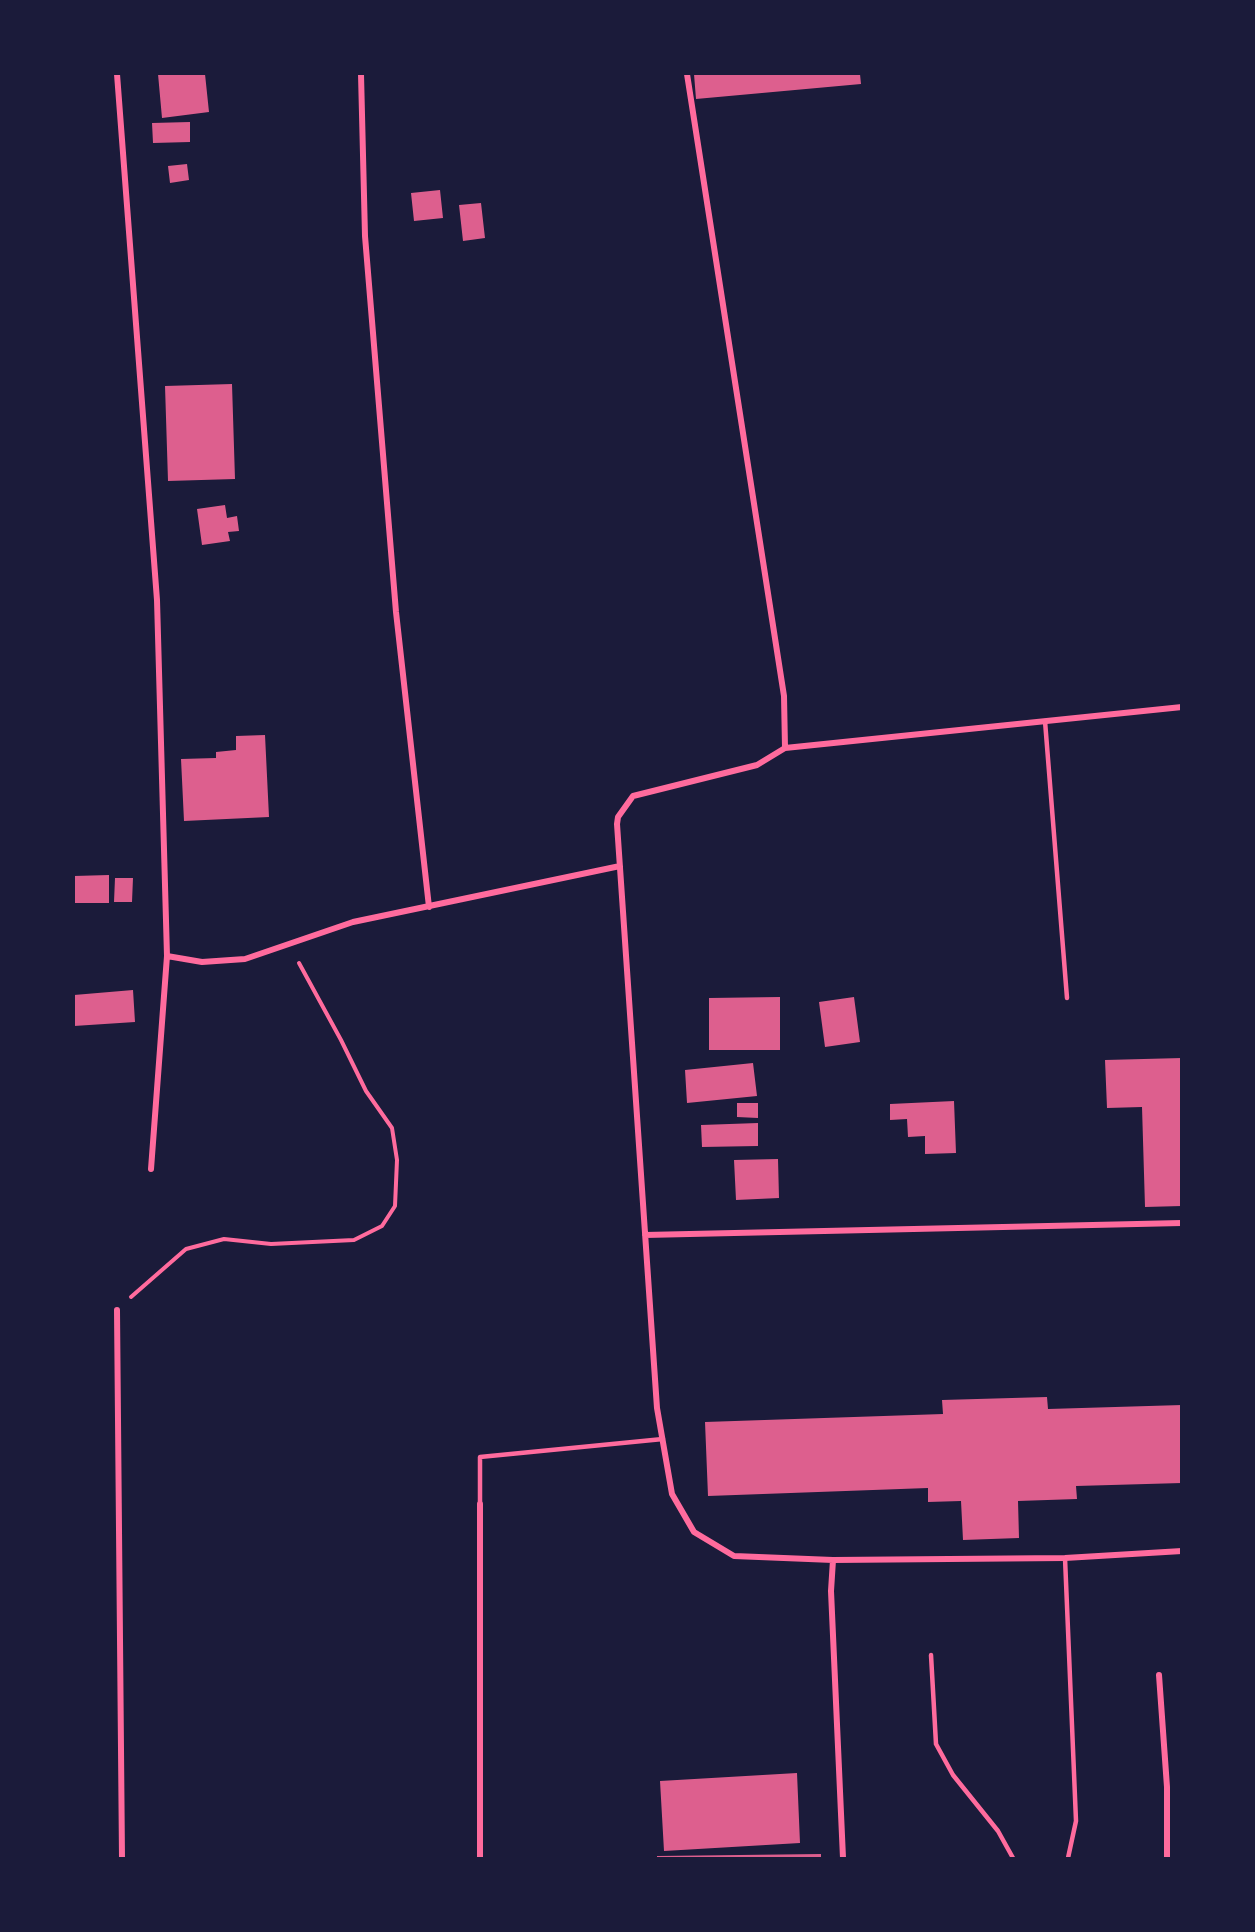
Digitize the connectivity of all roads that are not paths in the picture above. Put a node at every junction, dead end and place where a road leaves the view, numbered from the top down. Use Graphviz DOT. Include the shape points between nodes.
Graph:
graph roads {
  1 [pos="117,74"];
  2 [pos="362,74"];
  3 [pos="687,74"];
  4 [pos="1182,707"];
  5 [pos="1045,721"];
  6 [pos="785,748"];
  7 [pos="620,866"];
  8 [pos="429,907"];
  9 [pos="167,956"];
  10 [pos="1067,998"];
  11 [pos="152,1169"];
  12 [pos="1182,1223"];
  13 [pos="645,1235"];
  14 [pos="117,1310"];
  15 [pos="663,1439"];
  16 [pos="480,1504"];
  17 [pos="1182,1551"];
  18 [pos="1065,1558"];
  19 [pos="833,1560"];
  20 [pos="931,1655"];
  21 [pos="1159,1674"];
  22 [pos="122,1858"];
  23 [pos="480,1858"];
  24 [pos="843,1858"];
  25 [pos="1013,1858"];
  26 [pos="1068,1858"];
  27 [pos="1167,1858"];
  1 -- 9 [label="street" via="157,600"];
  2 -- 8 [label="street" via="366,248 396,612"];
  3 -- 6 [label="street" via="784,696"];
  4 -- 5 [label="street"];
  5 -- 6 [label="street"];
  5 -- 10 [label="lane"];
  6 -- 7 [label="street" via="757,765 633,796 618,817"];
  7 -- 8 [label="street"];
  7 -- 13 [label="street"];
  8 -- 9 [label="street" via="353,922 245,958 202,962"];
  9 -- 11 [label="street"];
  12 -- 13 [label="street"];
  13 -- 15 [label="street" via="657,1408"];
  14 -- 22 [label="street"];
  15 -- 16 [label="lane" via="480,1457"];
  15 -- 19 [label="street" via="672,1494 694,1532 734,1556"];
  16 -- 23 [label="street"];
  17 -- 18 [label="street"];
  18 -- 19 [label="street"];
  18 -- 26 [label="lane" via="1076,1821"];
  19 -- 24 [label="street" via="831,1591"];
  20 -- 25 [label="lane" via="936,1744"];
  21 -- 27 [label="street" via="1167,1787"];
}
